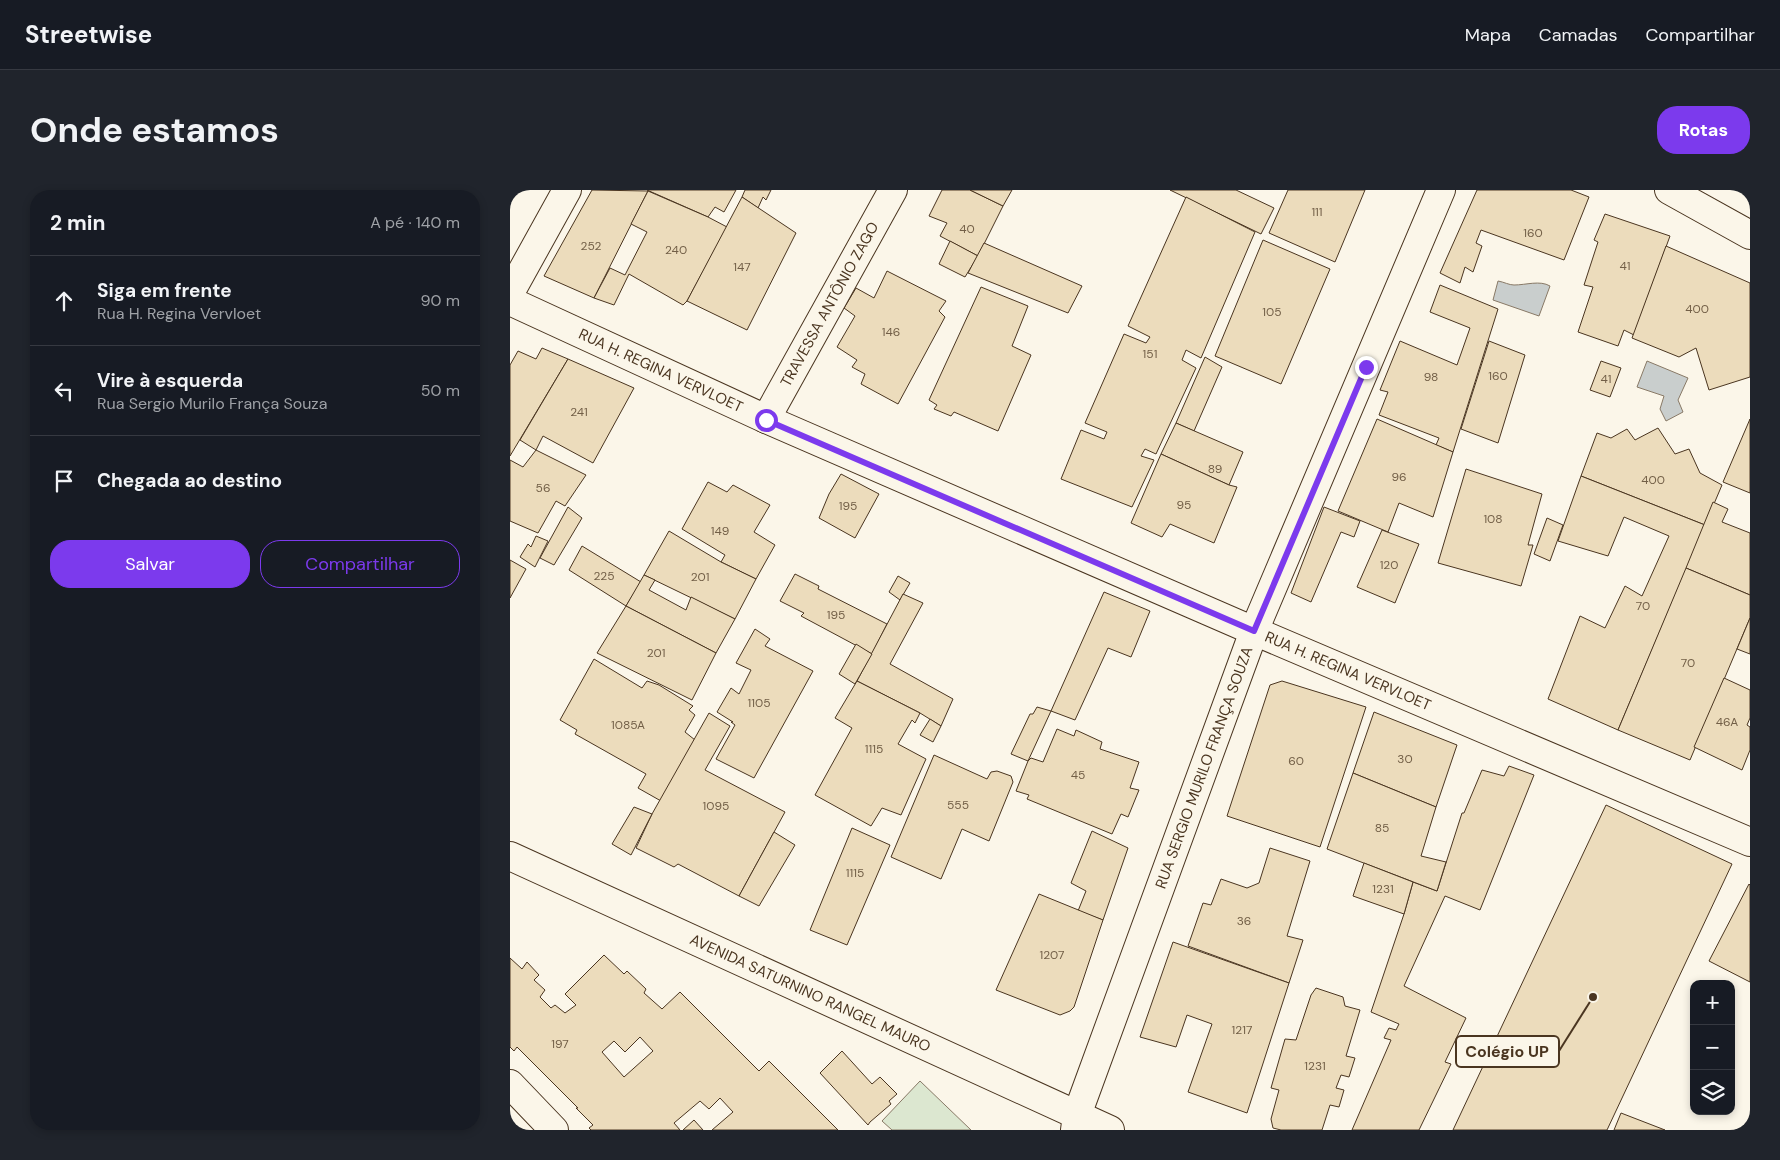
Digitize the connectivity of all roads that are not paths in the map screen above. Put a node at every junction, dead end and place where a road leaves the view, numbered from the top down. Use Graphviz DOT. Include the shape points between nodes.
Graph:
graph roads {
  1 [pos="567,190"];
  2 [pos="893,190"];
  3 [pos="1441,190"];
  4 [pos="1669,190"];
  5 [pos="1750,235"];
  6 [pos="510,292"];
  7 [pos="510,301"];
  8 [pos="766,420"];
  9 [pos="1254,631"];
  10 [pos="1750,842"];
  11 [pos="510,856"];
  12 [pos="510,1084"];
  13 [pos="1076,1122"];
  14 [pos="554,1130"];
  15 [pos="1110,1130"];
  1 -- 6 [label="street"];
  2 -- 8 [label="street, TRAVESSA ANTÔNIO ZAGO"];
  3 -- 9 [label="street, RUA SERGIO MURILO FRANÇA SOUZA"];
  4 -- 5 [label="street"];
  7 -- 8 [label="street, RUA H. REGINA VERVLOET"];
  8 -- 9 [label="street, RUA H. REGINA VERVLOET"];
  9 -- 10 [label="street, RUA H. REGINA VERVLOET"];
  9 -- 13 [label="street, RUA SERGIO MURILO FRANÇA SOUZA"];
  11 -- 13 [label="street, AVENIDA SATURNINO RANGEL MAURO"];
  12 -- 14 [label="street"];
  13 -- 15 [label="street, AVENIDA SATURNINO RANGEL MAURO"];
}
